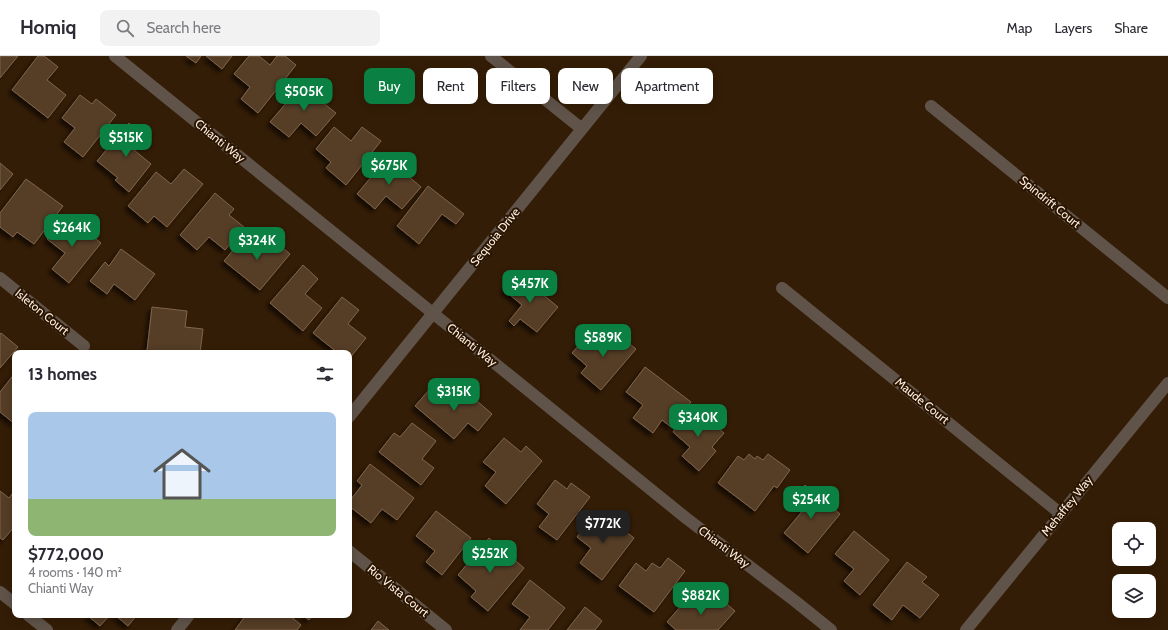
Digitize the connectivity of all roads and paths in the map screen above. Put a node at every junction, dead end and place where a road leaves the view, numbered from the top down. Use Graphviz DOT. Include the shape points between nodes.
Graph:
graph roads {
  1 [pos="115,56"];
  2 [pos="491,56"];
  3 [pos="641,56"];
  4 [pos="931,106"];
  5 [pos="582,129"];
  6 [pos="0,278"];
  7 [pos="782,288"];
  8 [pos="1168,298"];
  9 [pos="433,314"];
  10 [pos="84,346"];
  11 [pos="1168,383"];
  12 [pos="352,413"];
  13 [pos="1061,514"];
  14 [pos="352,553"];
  15 [pos="0,592"];
  16 [pos="12,602"];
  17 [pos="32,618"];
  18 [pos="187,618"];
  19 [pos="47,630"];
  20 [pos="177,630"];
  21 [pos="446,630"];
  22 [pos="831,630"];
  23 [pos="966,630"];
  1 -- 9 [label="street, Chianti Way"];
  2 -- 5 [label="street"];
  3 -- 5 [label="street, Sequoia Drive"];
  4 -- 8 [label="street, Spindrift Court"];
  5 -- 9 [label="street, Sequoia Drive"];
  6 -- 10 [label="street, Isleton Court"];
  7 -- 13 [label="street, Maude Court"];
  9 -- 12 [label="street, Sequoia Drive"];
  9 -- 22 [label="street, Chianti Way" via="686,518"];
  11 -- 13 [label="street, Mehaffey Way"];
  13 -- 23 [label="street, Mehaffey Way"];
  14 -- 21 [label="street, Rio Vista Court"];
  15 -- 16 [label="street"];
  17 -- 19 [label="street"];
  18 -- 20 [label="street"];
}
